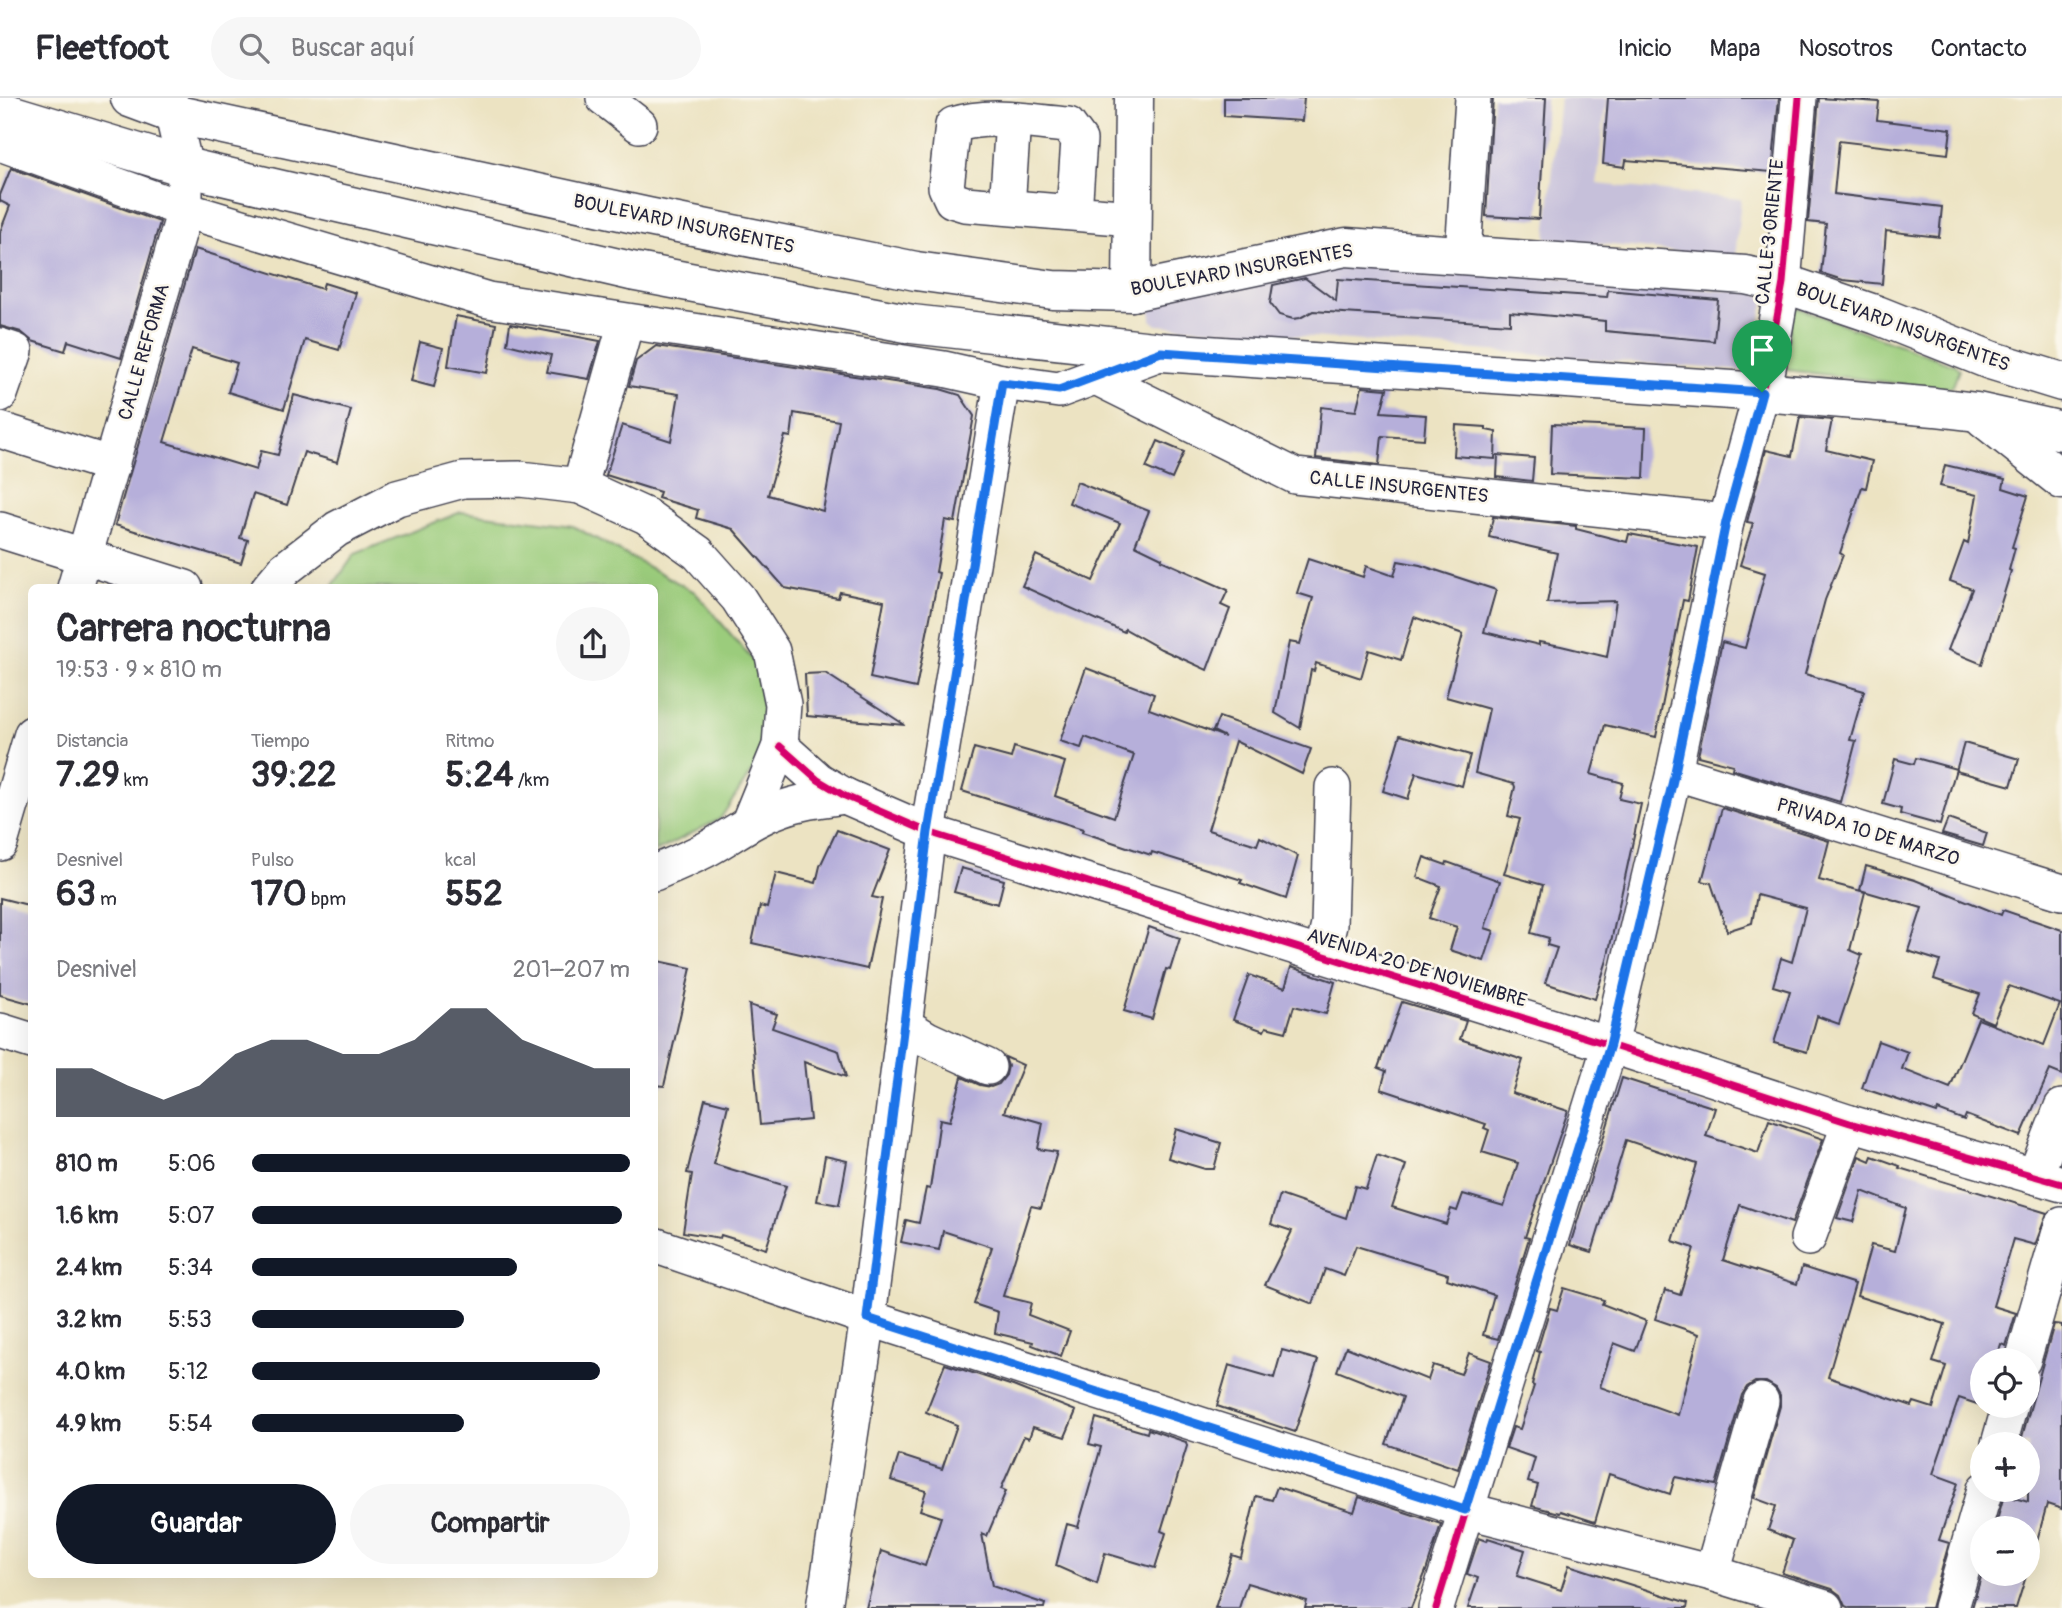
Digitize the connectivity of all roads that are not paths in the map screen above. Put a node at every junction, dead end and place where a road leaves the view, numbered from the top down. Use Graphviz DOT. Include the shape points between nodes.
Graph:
graph roads {
  1 [pos="130,98"];
  2 [pos="604,98"];
  3 [pos="1134,98"];
  4 [pos="1473,98"];
  5 [pos="1800,98"];
  6 [pos="171,106"];
  7 [pos="0,111"];
  8 [pos="1013,120"];
  9 [pos="639,125"];
  10 [pos="0,143"];
  11 [pos="185,167"];
  12 [pos="1007,207"];
  13 [pos="185,210"];
  14 [pos="1074,212"];
  15 [pos="1132,218"];
  16 [pos="1463,254"];
  17 [pos="1783,283"];
  18 [pos="1132,292"];
  19 [pos="626,323"];
  20 [pos="0,346"];
  21 [pos="1161,352"];
  22 [pos="1094,376"];
  23 [pos="1765,380"];
  24 [pos="2062,382"];
  25 [pos="1002,383"];
  26 [pos="0,394"];
  27 [pos="1977,412"];
  28 [pos="0,430"];
  29 [pos="2062,431"];
  30 [pos="112,465"];
  31 [pos="2062,480"];
  32 [pos="580,486"];
  33 [pos="1726,522"];
  34 [pos="0,530"];
  35 [pos="80,572"];
  36 [pos="159,584"];
  37 [pos="272,584"];
  38 [pos="779,746"];
  39 [pos="28,748"];
  40 [pos="1675,772"];
  41 [pos="1333,787"];
  42 [pos="845,796"];
  43 [pos="749,822"];
  44 [pos="928,832"];
  45 [pos="0,843"];
  46 [pos="658,871"];
  47 [pos="2062,892"];
  48 [pos="1322,955"];
  49 [pos="904,1025"];
  50 [pos="0,1031"];
  51 [pos="28,1040"];
  52 [pos="1610,1045"];
  53 [pos="988,1067"];
  54 [pos="2062,1107"];
  55 [pos="1850,1123"];
  56 [pos="2048,1180"];
  57 [pos="2062,1225"];
  58 [pos="1808,1238"];
  59 [pos="658,1246"];
  60 [pos="867,1318"];
  61 [pos="2026,1348"];
  62 [pos="1762,1401"];
  63 [pos="1981,1502"];
  64 [pos="1465,1510"];
  65 [pos="1712,1573"];
  66 [pos="824,1608"];
  67 [pos="1436,1608"];
  68 [pos="1825,1608"];
  69 [pos="1951,1608"];
  1 -- 6 [label="main road, BOULEVARD INSURGENTES"];
  2 -- 9 [label="street"];
  3 -- 15 [label="main road"];
  4 -- 16 [label="street"];
  5 -- 17 [label="street, CALLE 3 ORIENTE"];
  6 -- 11 [label="street, CALLE REFORMA"];
  6 -- 18 [label="main road, BOULEVARD INSURGENTES" via="648,217 916,271 1053,289"];
  7 -- 11 [label="main road"];
  8 -- 12 [label="street"];
  8 -- 12 [label="street" via="972,119 953,125 946,187 952,200"];
  8 -- 14 [label="street" via="1068,125 1079,140"];
  10 -- 13 [label="street"];
  11 -- 13 [label="street, CALLE REFORMA"];
  11 -- 21 [label="main road" via="671,279 912,324"];
  12 -- 14 [label="street"];
  13 -- 19 [label="street" via="488,300"];
  13 -- 30 [label="street, CALLE REFORMA"];
  14 -- 15 [label="street"];
  15 -- 18 [label="main road"];
  16 -- 17 [label="main road, BOULEVARD INSURGENTES" via="1745,275"];
  16 -- 18 [label="main road, BOULEVARD INSURGENTES" via="1346,247"];
  17 -- 23 [label="street, CALLE 3 ORIENTE"];
  17 -- 24 [label="main road, BOULEVARD INSURGENTES"];
  19 -- 25 [label="street" via="944,369"];
  19 -- 32 [label="street"];
  20 -- 26 [label="street" via="15,351"];
  21 -- 22 [label="street"];
  21 -- 23 [label="main road"];
  22 -- 25 [label="street" via="1059,390"];
  22 -- 33 [label="street, CALLE INSURGENTES" via="1295,476"];
  23 -- 27 [label="main road"];
  23 -- 33 [label="street, CALLE 3 ORIENTE"];
  25 -- 44 [label="street"];
  27 -- 29 [label="main road"];
  27 -- 31 [label="main road"];
  28 -- 30 [label="street"];
  30 -- 35 [label="street, CALLE REFORMA"];
  32 -- 37 [label="street" via="520,479 463,480 397,498 337,529"];
  32 -- 38 [label="street" via="646,516 698,553 738,598 772,651 783,704"];
  33 -- 40 [label="street, CALLE 3 ORIENTE"];
  34 -- 35 [label="street"];
  35 -- 36 [label="street"];
  38 -- 42 [label="street, AVENIDA 20 DE NOVIEMBRE" via="818,780"];
  38 -- 43 [label="street"];
  39 -- 45 [label="street"];
  40 -- 47 [label="street, PRIVADA 10 DE MARZO"];
  40 -- 52 [label="street, CALLE 3 ORIENTE"];
  41 -- 48 [label="street" via="1329,925"];
  42 -- 43 [label="street" via="804,801"];
  42 -- 44 [label="street, AVENIDA 20 DE NOVIEMBRE"];
  43 -- 46 [label="street"];
  44 -- 48 [label="street, AVENIDA 20 DE NOVIEMBRE"];
  44 -- 49 [label="street"];
  48 -- 52 [label="street, AVENIDA 20 DE NOVIEMBRE"];
  49 -- 53 [label="street"];
  49 -- 60 [label="street"];
  50 -- 51 [label="street"];
  52 -- 55 [label="street, AVENIDA 20 DE NOVIEMBRE"];
  52 -- 64 [label="street, CALLE 3 ORIENTE"];
  54 -- 56 [label="street"];
  55 -- 56 [label="street, AVENIDA 20 DE NOVIEMBRE"];
  55 -- 58 [label="street"];
  57 -- 61 [label="street"];
  59 -- 60 [label="street"];
  60 -- 64 [label="street"];
  60 -- 66 [label="street"];
  62 -- 65 [label="street"];
  63 -- 69 [label="street"];
  64 -- 65 [label="street"];
  64 -- 67 [label="street, CALLE 3 ORIENTE"];
  65 -- 68 [label="street"];
}
